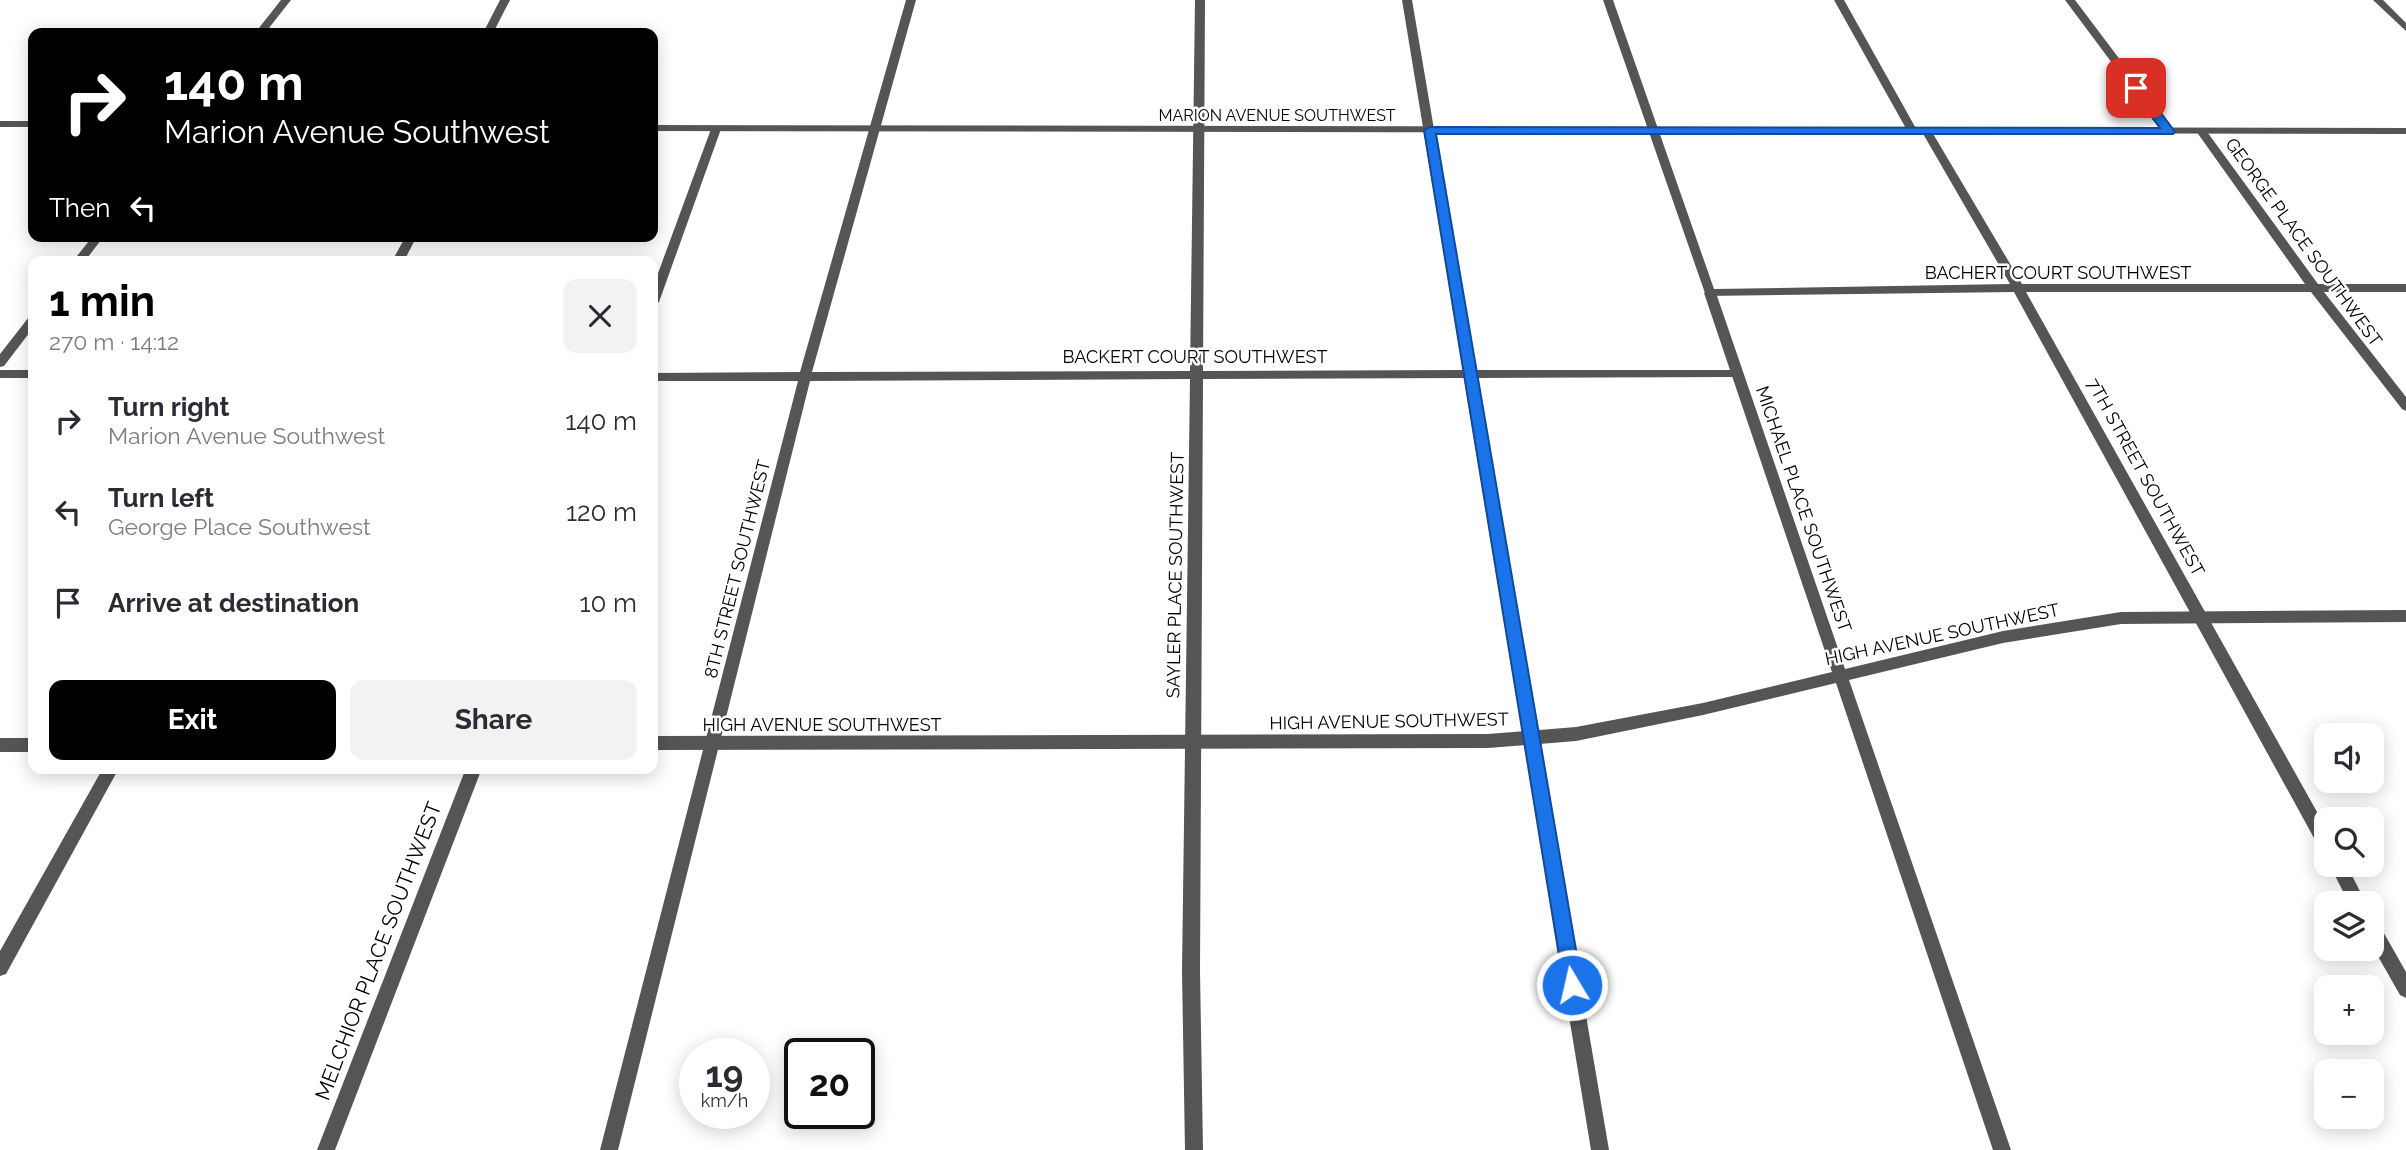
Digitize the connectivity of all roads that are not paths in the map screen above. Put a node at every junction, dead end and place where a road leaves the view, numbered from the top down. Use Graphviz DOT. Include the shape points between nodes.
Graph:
graph roads {
  1 [pos="286,0"];
  2 [pos="505,0"];
  3 [pos="911,0"];
  4 [pos="1200,0"];
  5 [pos="1407,0"];
  6 [pos="1608,0"];
  7 [pos="1839,0"];
  8 [pos="2070,0"];
  9 [pos="2378,0"];
  10 [pos="264,28"];
  11 [pos="491,28"];
  12 [pos="2406,28"];
  13 [pos="0,124"];
  14 [pos="28,124"];
  15 [pos="658,128"];
  16 [pos="716,129"];
  17 [pos="874,130"];
  18 [pos="1198,130"];
  19 [pos="1430,130"];
  20 [pos="1652,131"];
  21 [pos="2201,131"];
  22 [pos="2406,131"];
  23 [pos="1920,132"];
  24 [pos="2169,132"];
  25 [pos="94,242"];
  26 [pos="83,256"];
  27 [pos="658,288"];
  28 [pos="2018,288"];
  29 [pos="2406,288"];
  30 [pos="2315,289"];
  31 [pos="1710,293"];
  32 [pos="28,327"];
  33 [pos="0,363"];
  34 [pos="1196,373"];
  35 [pos="1737,373"];
  36 [pos="0,374"];
  37 [pos="28,374"];
  38 [pos="1471,374"];
  39 [pos="805,376"];
  40 [pos="658,377"];
  41 [pos="2406,406"];
  42 [pos="2406,617"];
  43 [pos="2200,618"];
  44 [pos="1841,675"];
  45 [pos="1532,738"];
  46 [pos="1192,742"];
  47 [pos="658,743"];
  48 [pos="714,743"];
  49 [pos="0,745"];
  50 [pos="28,745"];
  51 [pos="108,774"];
  52 [pos="472,774"];
  53 [pos="2314,822"];
  54 [pos="2384,950"];
  55 [pos="0,968"];
  56 [pos="2406,989"];
  57 [pos="326,1150"];
  58 [pos="609,1150"];
  59 [pos="1194,1150"];
  60 [pos="1600,1150"];
  61 [pos="2002,1150"];
  1 -- 10 [label="street"];
  2 -- 11 [label="street"];
  3 -- 17 [label="street, 8TH STREET SOUTHWEST"];
  4 -- 18 [label="street, SAYLER PLACE SOUTHWEST"];
  5 -- 19 [label="street"];
  6 -- 20 [label="street, MICHAEL PLACE SOUTHWEST"];
  7 -- 23 [label="street, 7TH STREET SOUTHWEST"];
  8 -- 24 [label="street"];
  9 -- 12 [label="street"];
  13 -- 14 [label="street"];
  15 -- 16 [label="street, MARION AVENUE SOUTHWEST"];
  16 -- 17 [label="street, MARION AVENUE SOUTHWEST"];
  16 -- 27 [label="street"];
  17 -- 18 [label="street, MARION AVENUE SOUTHWEST"];
  17 -- 39 [label="street, 8TH STREET SOUTHWEST"];
  18 -- 19 [label="street, MARION AVENUE SOUTHWEST"];
  18 -- 34 [label="street, SAYLER PLACE SOUTHWEST"];
  19 -- 20 [label="street, MARION AVENUE SOUTHWEST"];
  19 -- 38 [label="street"];
  20 -- 23 [label="street, MARION AVENUE SOUTHWEST"];
  20 -- 31 [label="street, MICHAEL PLACE SOUTHWEST"];
  21 -- 22 [label="street, MARION AVENUE SOUTHWEST"];
  21 -- 24 [label="street, MARION AVENUE SOUTHWEST"];
  21 -- 30 [label="street, GEORGE PLACE SOUTHWEST"];
  23 -- 24 [label="street, MARION AVENUE SOUTHWEST"];
  23 -- 28 [label="street, 7TH STREET SOUTHWEST"];
  25 -- 26 [label="street"];
  28 -- 30 [label="street, BACHERT COURT SOUTHWEST"];
  28 -- 31 [label="street, BACHERT COURT SOUTHWEST"];
  28 -- 43 [label="street, 7TH STREET SOUTHWEST"];
  29 -- 30 [label="street, BACHERT COURT SOUTHWEST"];
  30 -- 41 [label="street, GEORGE PLACE SOUTHWEST"];
  31 -- 35 [label="street, MICHAEL PLACE SOUTHWEST"];
  32 -- 33 [label="street"];
  34 -- 38 [label="street, BACKERT COURT SOUTHWEST"];
  34 -- 39 [label="street, BACKERT COURT SOUTHWEST"];
  34 -- 46 [label="street, SAYLER PLACE SOUTHWEST"];
  35 -- 38 [label="street, BACKERT COURT SOUTHWEST"];
  35 -- 44 [label="street, MICHAEL PLACE SOUTHWEST"];
  36 -- 37 [label="street"];
  38 -- 45 [label="street"];
  39 -- 40 [label="street, BACKERT COURT SOUTHWEST"];
  39 -- 48 [label="street, 8TH STREET SOUTHWEST"];
  42 -- 43 [label="street, HIGH AVENUE SOUTHWEST"];
  43 -- 44 [label="street, HIGH AVENUE SOUTHWEST" via="2121,618 2003,637"];
  43 -- 53 [label="street, 7TH STREET SOUTHWEST"];
  44 -- 45 [label="street, HIGH AVENUE SOUTHWEST" via="1703,709"];
  44 -- 61 [label="street, MICHAEL PLACE SOUTHWEST"];
  45 -- 46 [label="street, HIGH AVENUE SOUTHWEST"];
  45 -- 60 [label="street"];
  46 -- 48 [label="street, HIGH AVENUE SOUTHWEST"];
  46 -- 59 [label="street, SAYLER PLACE SOUTHWEST"];
  47 -- 48 [label="street, HIGH AVENUE SOUTHWEST"];
  48 -- 58 [label="street, 8TH STREET SOUTHWEST"];
  49 -- 50 [label="street"];
  51 -- 55 [label="street"];
  52 -- 57 [label="street, MELCHIOR PLACE SOUTHWEST"];
  54 -- 56 [label="street"];
}
